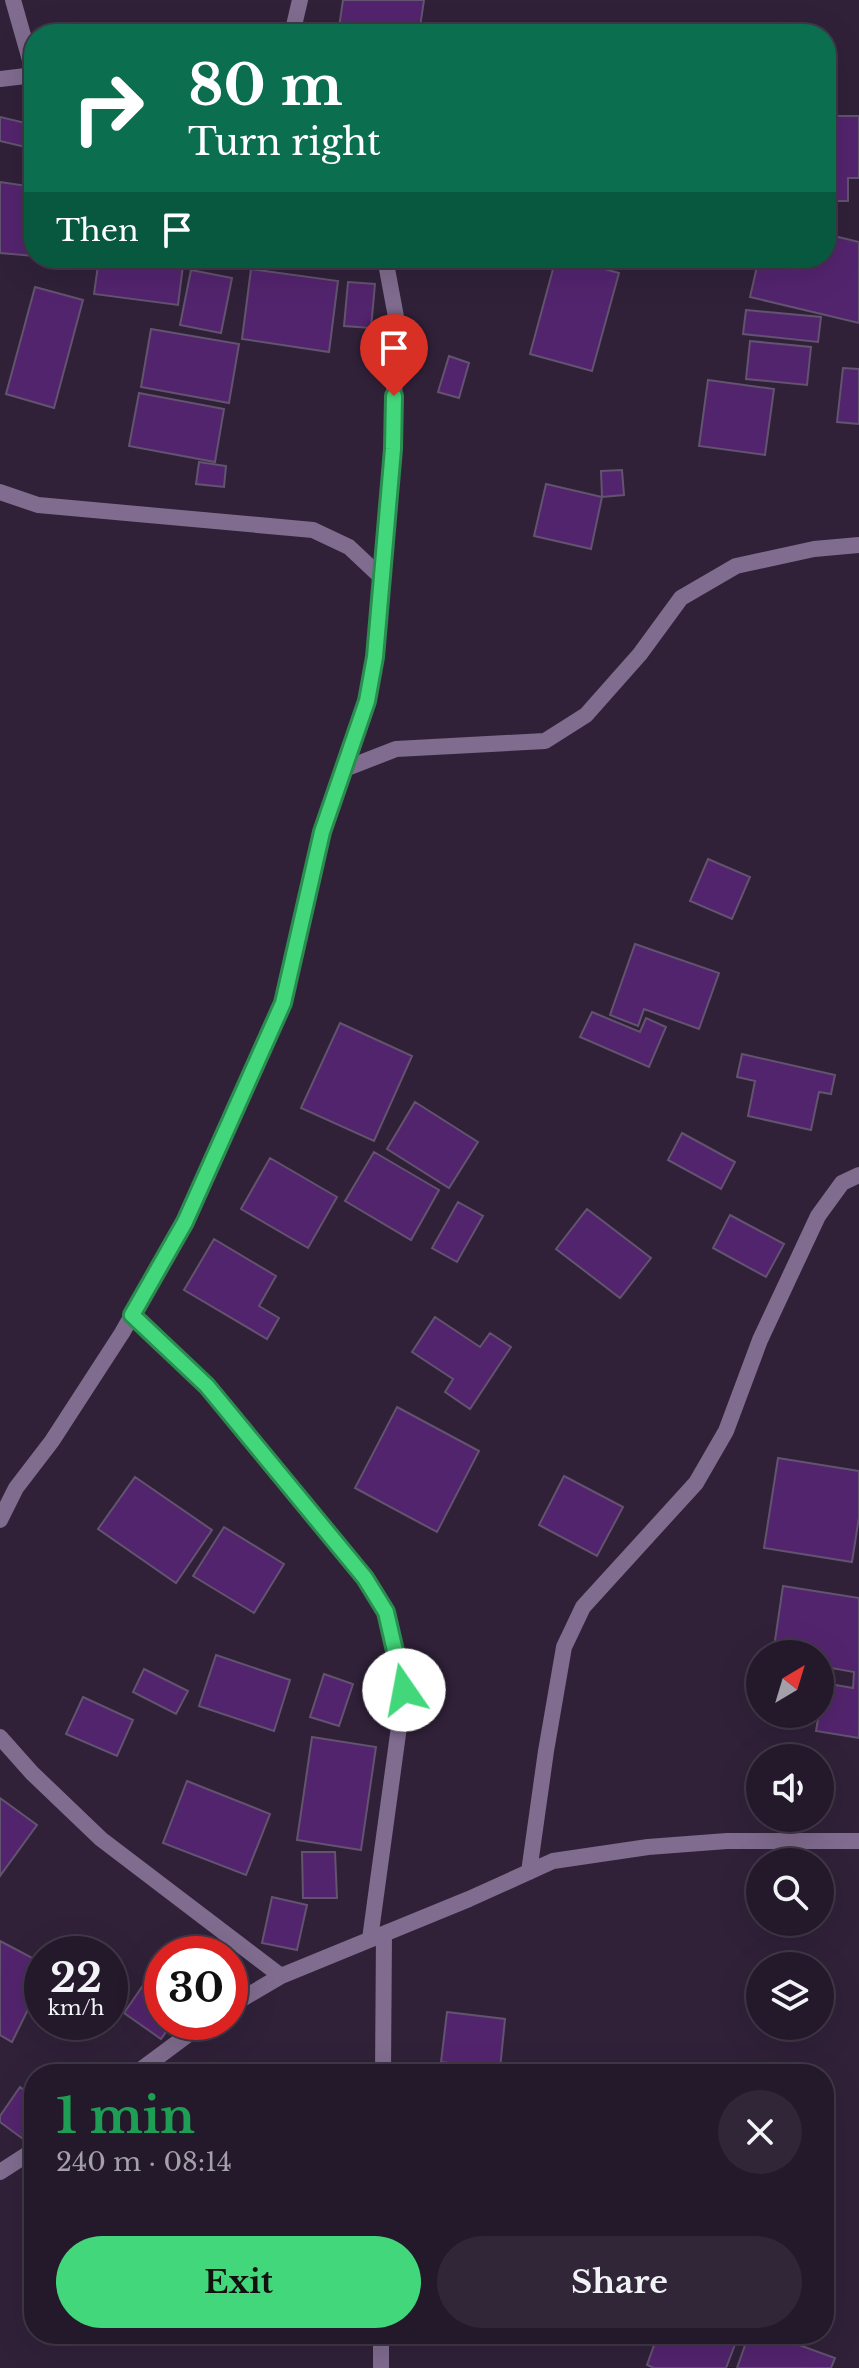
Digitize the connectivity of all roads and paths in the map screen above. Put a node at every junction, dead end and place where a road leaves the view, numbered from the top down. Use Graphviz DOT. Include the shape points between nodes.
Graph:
graph roads {
  1 [pos="13,0"];
  2 [pos="300,0"];
  3 [pos="294,24"];
  4 [pos="24,39"];
  5 [pos="24,75"];
  6 [pos="0,79"];
  7 [pos="387,268"];
  8 [pos="0,492"];
  9 [pos="859,545"];
  10 [pos="382,578"];
  11 [pos="342,770"];
  12 [pos="859,1175"];
  13 [pos="132,1315"];
  14 [pos="0,1520"];
  15 [pos="0,1737"];
  16 [pos="859,1841"];
  17 [pos="529,1872"];
  18 [pos="377,1937"];
  19 [pos="281,1976"];
  20 [pos="248,1995"];
  21 [pos="181,2040"];
  22 [pos="148,2064"];
  23 [pos="383,2064"];
  24 [pos="24,2156"];
  25 [pos="0,2172"];
  26 [pos="381,2344"];
  27 [pos="381,2368"];
  1 -- 4 [label="street"];
  2 -- 3 [label="street"];
  5 -- 6 [label="street"];
  7 -- 10 [label="street" via="396,317 393,449"];
  8 -- 10 [label="street" via="38,505 313,530 349,547"];
  9 -- 11 [label="street" via="736,566 681,598 586,715 545,741 396,749"];
  10 -- 11 [label="street" via="367,701"];
  11 -- 13 [label="street" via="322,832 283,1003 185,1222"];
  12 -- 17 [label="street" via="842,1183 818,1216 760,1340 726,1431 696,1483 583,1607 570,1634 548,1736"];
  13 -- 14 [label="street"];
  13 -- 18 [label="street" via="207,1386 365,1578 386,1612 404,1690"];
  15 -- 19 [label="street" via="101,1839"];
  16 -- 17 [label="street" via="648,1847 553,1861"];
  17 -- 18 [label="street"];
  18 -- 19 [label="street"];
  18 -- 23 [label="street"];
  19 -- 20 [label="street"];
  21 -- 22 [label="street"];
  24 -- 25 [label="street"];
  26 -- 27 [label="street"];
}
